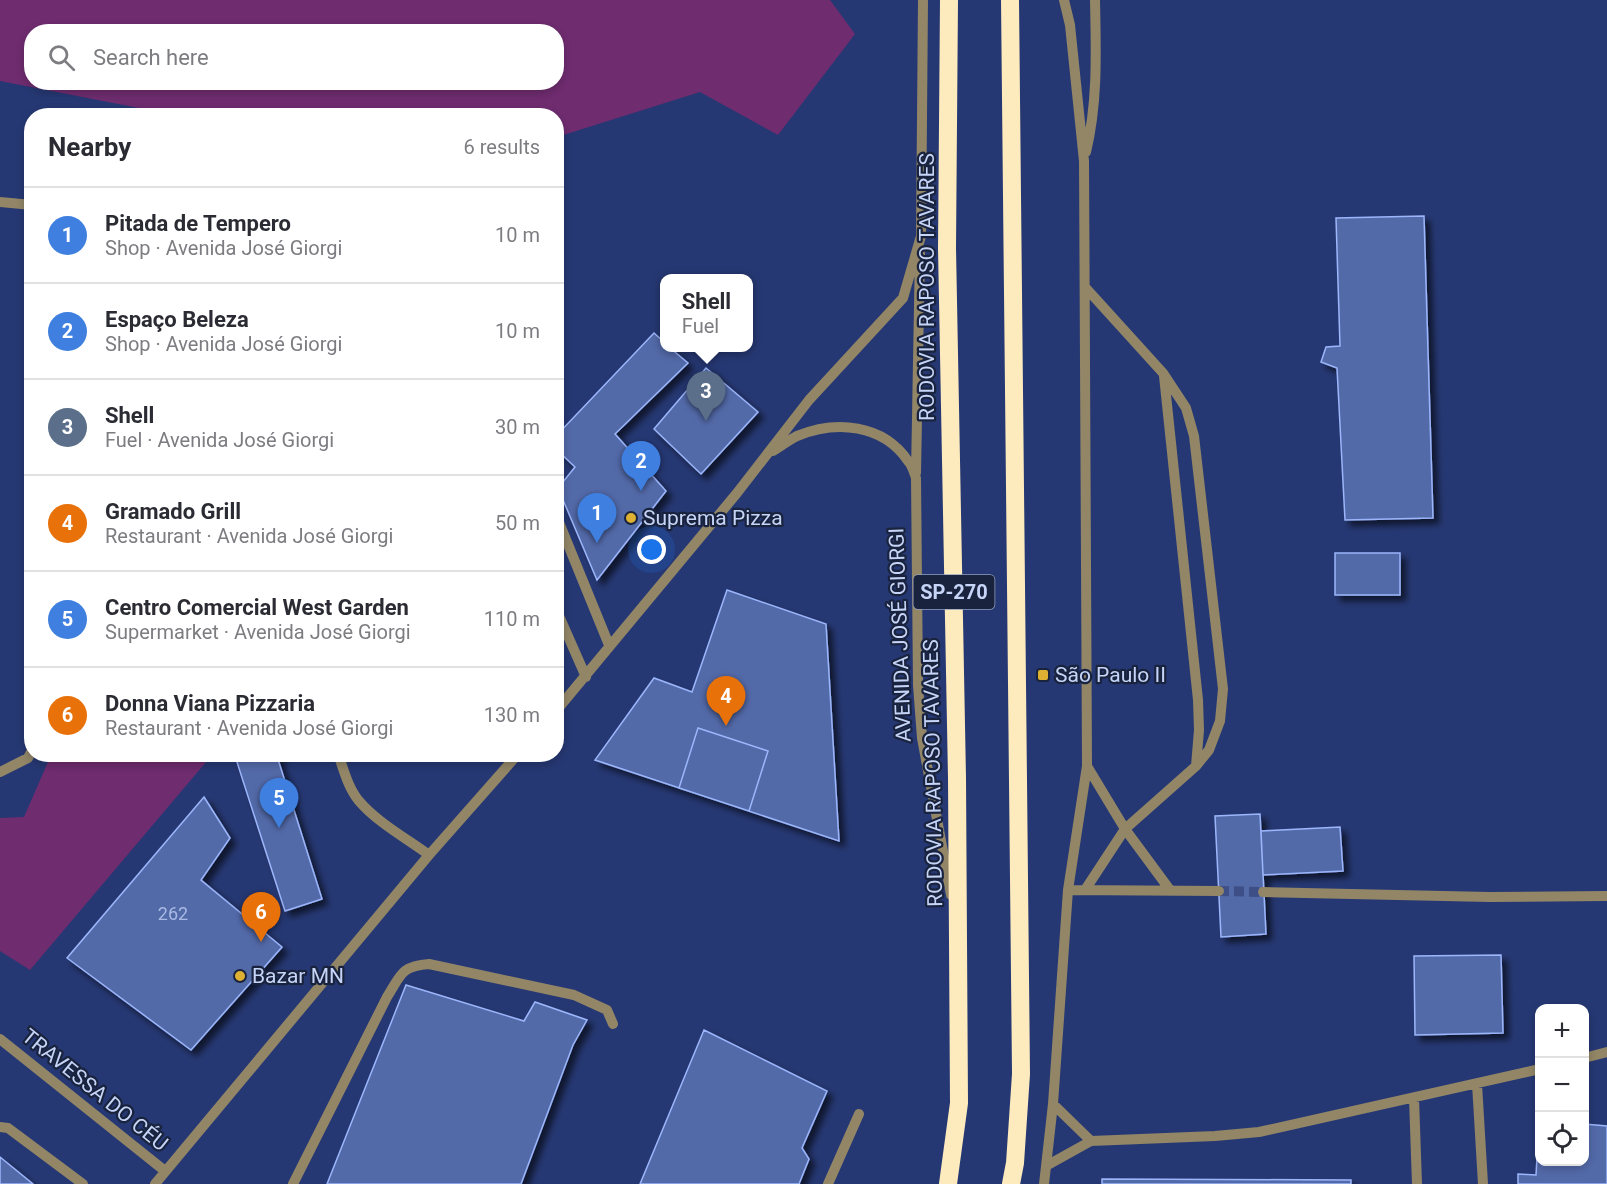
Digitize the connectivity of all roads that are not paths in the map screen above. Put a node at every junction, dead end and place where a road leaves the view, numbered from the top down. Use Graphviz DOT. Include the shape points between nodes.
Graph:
graph roads {
  1 [pos="923,0"];
  2 [pos="949,0"];
  3 [pos="1010,0"];
  4 [pos="1064,0"];
  5 [pos="1095,0"];
  6 [pos="1084,161"];
  7 [pos="0,202"];
  8 [pos="24,204"];
  9 [pos="921,236"];
  10 [pos="1085,287"];
  11 [pos="1163,372"];
  12 [pos="768,454"];
  13 [pos="916,478"];
  14 [pos="564,535"];
  15 [pos="564,627"];
  16 [pos="609,645"];
  17 [pos="586,677"];
  18 [pos="564,702"];
  19 [pos="24,760"];
  20 [pos="341,762"];
  21 [pos="511,762"];
  22 [pos="1087,766"];
  23 [pos="1196,766"];
  24 [pos="0,772"];
  25 [pos="1125,829"];
  26 [pos="429,855"];
  27 [pos="1068,890"];
  28 [pos="1085,890"];
  29 [pos="1170,890"];
  30 [pos="1219,891"];
  31 [pos="1263,892"];
  32 [pos="1607,896"];
  33 [pos="958,931"];
  34 [pos="613,1024"];
  35 [pos="0,1039"];
  36 [pos="1607,1052"];
  37 [pos="1589,1057"];
  38 [pos="1535,1070"];
  39 [pos="1477,1084"];
  40 [pos="1414,1098"];
  41 [pos="1053,1104"];
  42 [pos="859,1114"];
  43 [pos="0,1128"];
  44 [pos="1091,1141"];
  45 [pos="1046,1166"];
  46 [pos="165,1171"];
  47 [pos="83,1184"];
  48 [pos="155,1184"];
  49 [pos="293,1184"];
  50 [pos="828,1184"];
  51 [pos="948,1184"];
  52 [pos="1011,1184"];
  53 [pos="1044,1184"];
  54 [pos="1417,1184"];
  55 [pos="1483,1184"];
  1 -- 9 [label="street, AVENIDA JOSÉ GIORGI"];
  2 -- 33 [label="highway, RODOVIA RAPOSO TAVARES / SP-270" via="947,248"];
  3 -- 52 [label="highway, SP-270" via="1021,1063 1016,1163"];
  4 -- 6 [label="street"];
  5 -- 6 [label="street" via="1095,92"];
  6 -- 10 [label="street"];
  7 -- 8 [label="street"];
  9 -- 12 [label="street, AVENIDA JOSÉ GIORGI" via="903,298 808,400"];
  9 -- 13 [label="street, AVENIDA JOSÉ GIORGI"];
  10 -- 11 [label="street"];
  10 -- 22 [label="street"];
  11 -- 23 [label="street" via="1198,700"];
  11 -- 23 [label="street" via="1186,408 1194,436 1223,689 1220,721 1209,750"];
  12 -- 13 [label="street, AVENIDA JOSÉ GIORGI" via="796,436 833,426 855,427 890,443 908,460"];
  12 -- 16 [label="street, AVENIDA JOSÉ GIORGI"];
  13 -- 33 [label="street, AVENIDA JOSÉ GIORGI" via="922,738"];
  14 -- 16 [label="street"];
  15 -- 17 [label="street"];
  16 -- 17 [label="street, AVENIDA JOSÉ GIORGI"];
  17 -- 18 [label="street, AVENIDA JOSÉ GIORGI"];
  19 -- 24 [label="street"];
  20 -- 26 [label="street" via="358,800"];
  21 -- 26 [label="street"];
  22 -- 25 [label="street"];
  22 -- 27 [label="street"];
  23 -- 25 [label="street"];
  25 -- 28 [label="street"];
  25 -- 29 [label="street"];
  26 -- 46 [label="street"];
  27 -- 28 [label="street"];
  27 -- 41 [label="street"];
  28 -- 29 [label="street"];
  29 -- 30 [label="street"];
  31 -- 32 [label="street"];
  33 -- 51 [label="highway, RODOVIA RAPOSO TAVARES / SP-270" via="959,1103"];
  34 -- 49 [label="street" via="608,1010 574,995 429,964 415,965 404,971 387,997"];
  35 -- 46 [label="street, TRAVESSA DO CÉU"];
  36 -- 37 [label="street"];
  38 -- 39 [label="street"];
  39 -- 40 [label="street"];
  39 -- 55 [label="street"];
  40 -- 44 [label="street" via="1259,1132"];
  40 -- 54 [label="street"];
  41 -- 44 [label="street"];
  41 -- 45 [label="street"];
  42 -- 50 [label="street"];
  43 -- 47 [label="street" via="8,1128"];
  44 -- 45 [label="street"];
  45 -- 53 [label="street"];
  46 -- 48 [label="street"];
}
